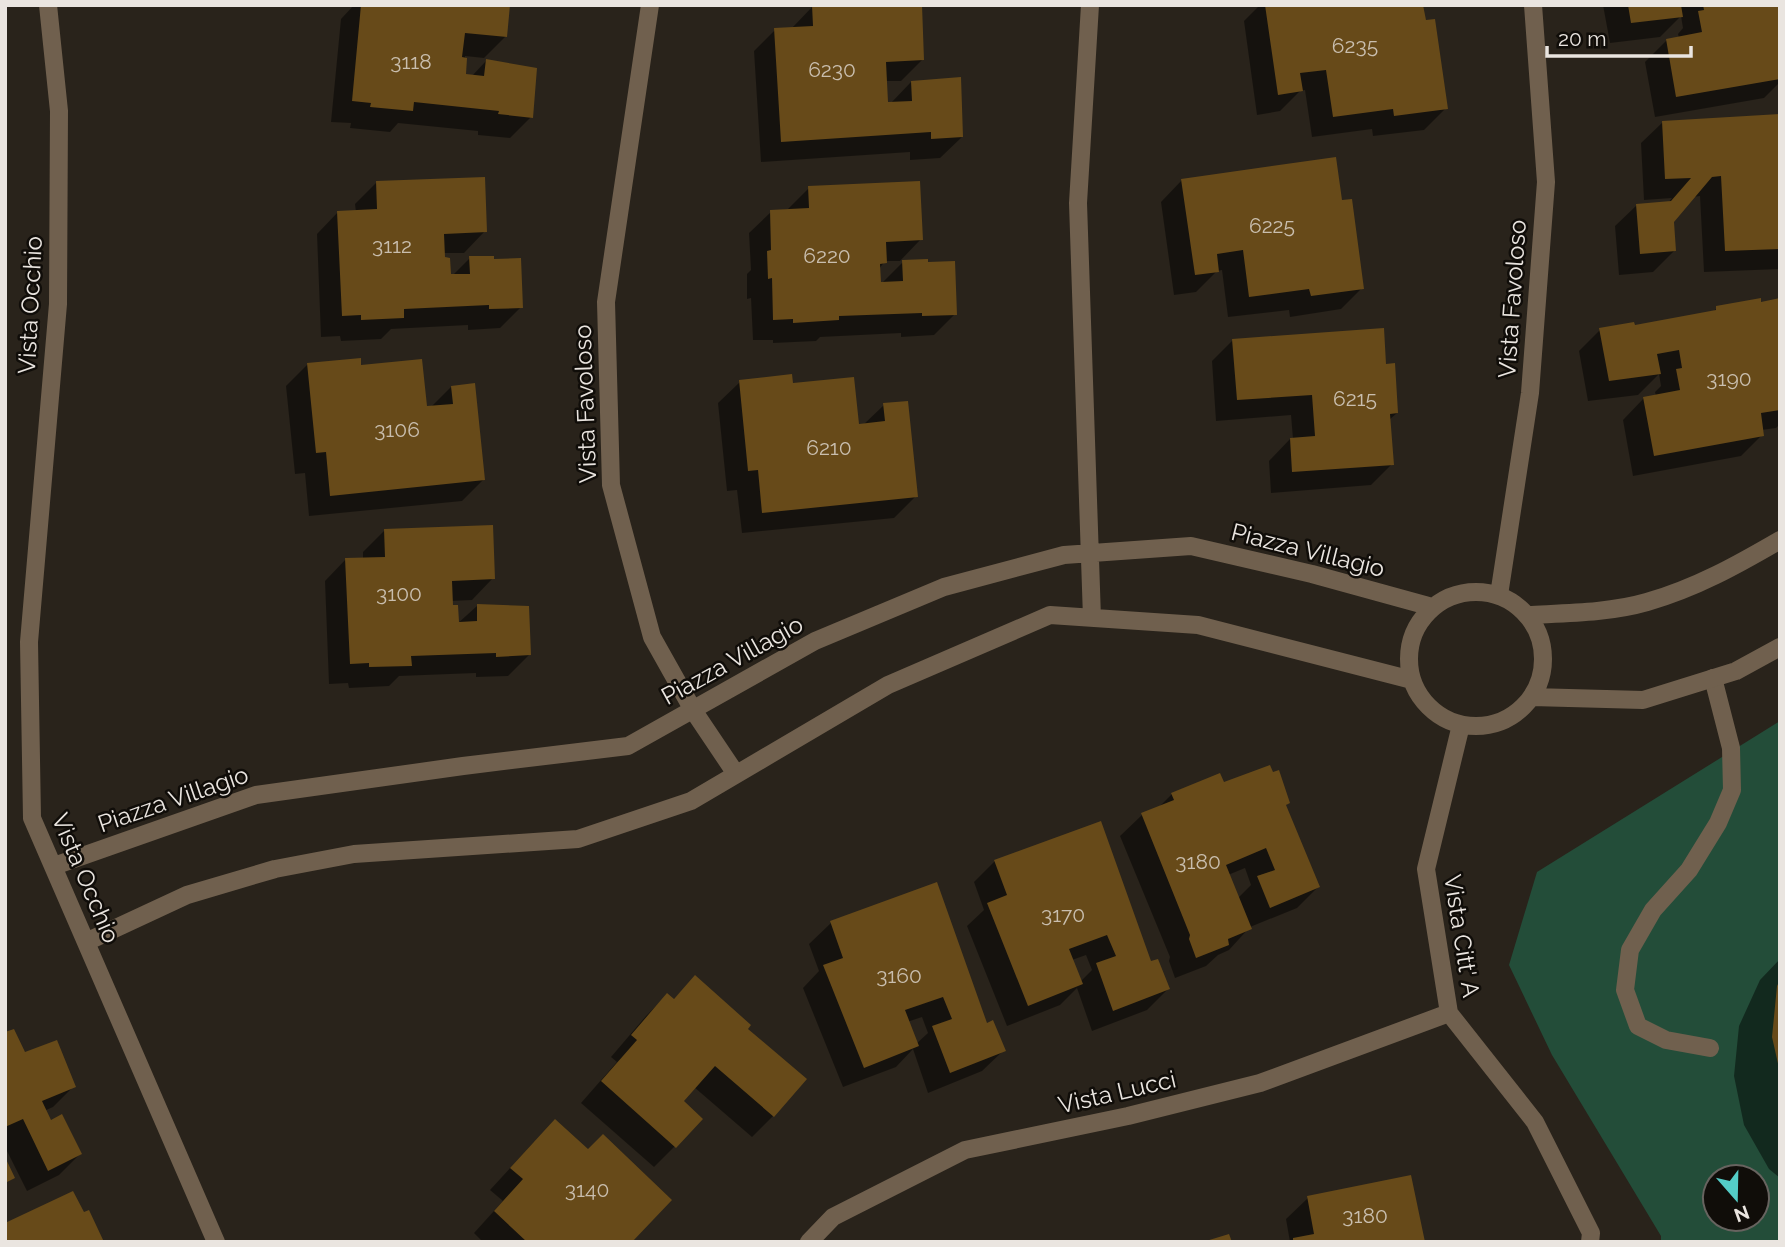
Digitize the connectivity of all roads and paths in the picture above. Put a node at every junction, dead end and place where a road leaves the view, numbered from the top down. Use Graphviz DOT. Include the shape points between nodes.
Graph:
graph roads {
  1 [pos="48,5"];
  2 [pos="650,5"];
  3 [pos="1090,5"];
  4 [pos="1533,5"];
  5 [pos="1780,540"];
  6 [pos="1089,553"];
  7 [pos="1499,595"];
  8 [pos="1432,607"];
  9 [pos="1528,615"];
  10 [pos="1092,618"];
  11 [pos="1780,648"];
  12 [pos="1713,678"];
  13 [pos="1412,680"];
  14 [pos="1532,697"];
  15 [pos="693,710"];
  16 [pos="1461,725"];
  17 [pos="736,774"];
  18 [pos="54,866"];
  19 [pos="86,942"];
  20 [pos="1449,1013"];
  21 [pos="1710,1048"];
  22 [pos="216,1242"];
  23 [pos="809,1242"];
  24 [pos="1590,1242"];
  1 -- 18 [label="street, Vista Occhio" via="60,111 58,304 29,642 32,818"];
  2 -- 15 [label="street, Vista Favoloso" via="606,302 611,485 652,637"];
  3 -- 6 [label="street" via="1078,203"];
  4 -- 7 [label="street, Vista Favoloso" via="1546,182 1530,393"];
  5 -- 9 [label="street" via="1722,575 1646,603"];
  6 -- 8 [label="street, Piazza Villagio" via="1191,546"];
  6 -- 10 [label="street"];
  6 -- 15 [label="street, Piazza Villagio" via="1063,555 944,587 815,641"];
  7 -- 8 [label="street" via="1464,592"];
  7 -- 9 [label="street"];
  8 -- 13 [label="street" via="1411,641 1408,661"];
  9 -- 14 [label="street" via="1543,646 1540,681"];
  10 -- 13 [label="street" via="1198,625"];
  10 -- 17 [label="street" via="1050,615 888,685"];
  11 -- 12 [label="street"];
  12 -- 14 [label="street" via="1643,700"];
  12 -- 21 [label="street" via="1731,748 1732,790 1689,870 1653,910 1630,950 1625,990 1638,1026 1667,1040"];
  13 -- 16 [label="street" via="1431,709"];
  14 -- 16 [label="street" via="1519,712 1502,721"];
  15 -- 17 [label="street, Vista Favoloso"];
  15 -- 18 [label="street, Piazza Villagio" via="628,746 256,794"];
  16 -- 20 [label="street, Vista Citt' A" via="1426,869"];
  17 -- 19 [label="street" via="691,801 578,839 354,853 275,869 187,895"];
  18 -- 19 [label="street, Vista Occhio"];
  19 -- 22 [label="street, Vista Occhio"];
  20 -- 23 [label="street, Vista Lucci" via="1260,1083 965,1150 833,1217"];
  20 -- 24 [label="street, Vista Citt' A" via="1535,1122 1591,1233"];
}
